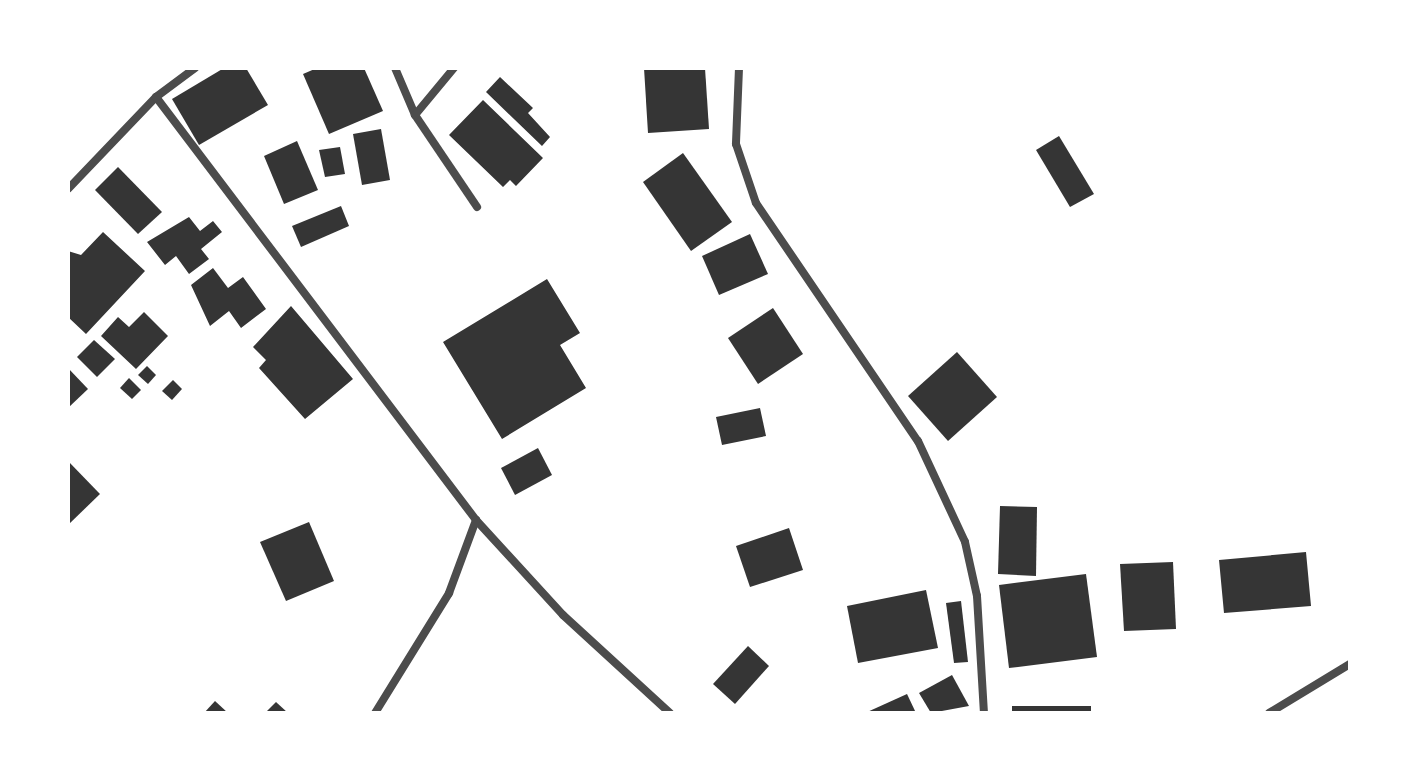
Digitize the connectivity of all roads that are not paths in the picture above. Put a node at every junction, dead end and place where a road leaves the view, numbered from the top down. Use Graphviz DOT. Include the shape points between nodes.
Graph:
graph roads {
  1 [pos="195,68"];
  2 [pos="395,68"];
  3 [pos="454,68"];
  4 [pos="739,68"];
  5 [pos="156,97"];
  6 [pos="415,115"];
  7 [pos="68,189"];
  8 [pos="477,207"];
  9 [pos="476,520"];
  10 [pos="1350,664"];
  11 [pos="375,713"];
  12 [pos="670,713"];
  13 [pos="984,713"];
  14 [pos="1269,713"];
  1 -- 5 [label="street"];
  2 -- 6 [label="street"];
  3 -- 6 [label="street"];
  4 -- 13 [label="street" via="736,144 756,203 918,441 965,542 977,596"];
  5 -- 7 [label="street"];
  5 -- 9 [label="street"];
  6 -- 8 [label="street"];
  9 -- 11 [label="street" via="449,593"];
  9 -- 12 [label="street" via="563,615"];
  10 -- 14 [label="street"];
}
